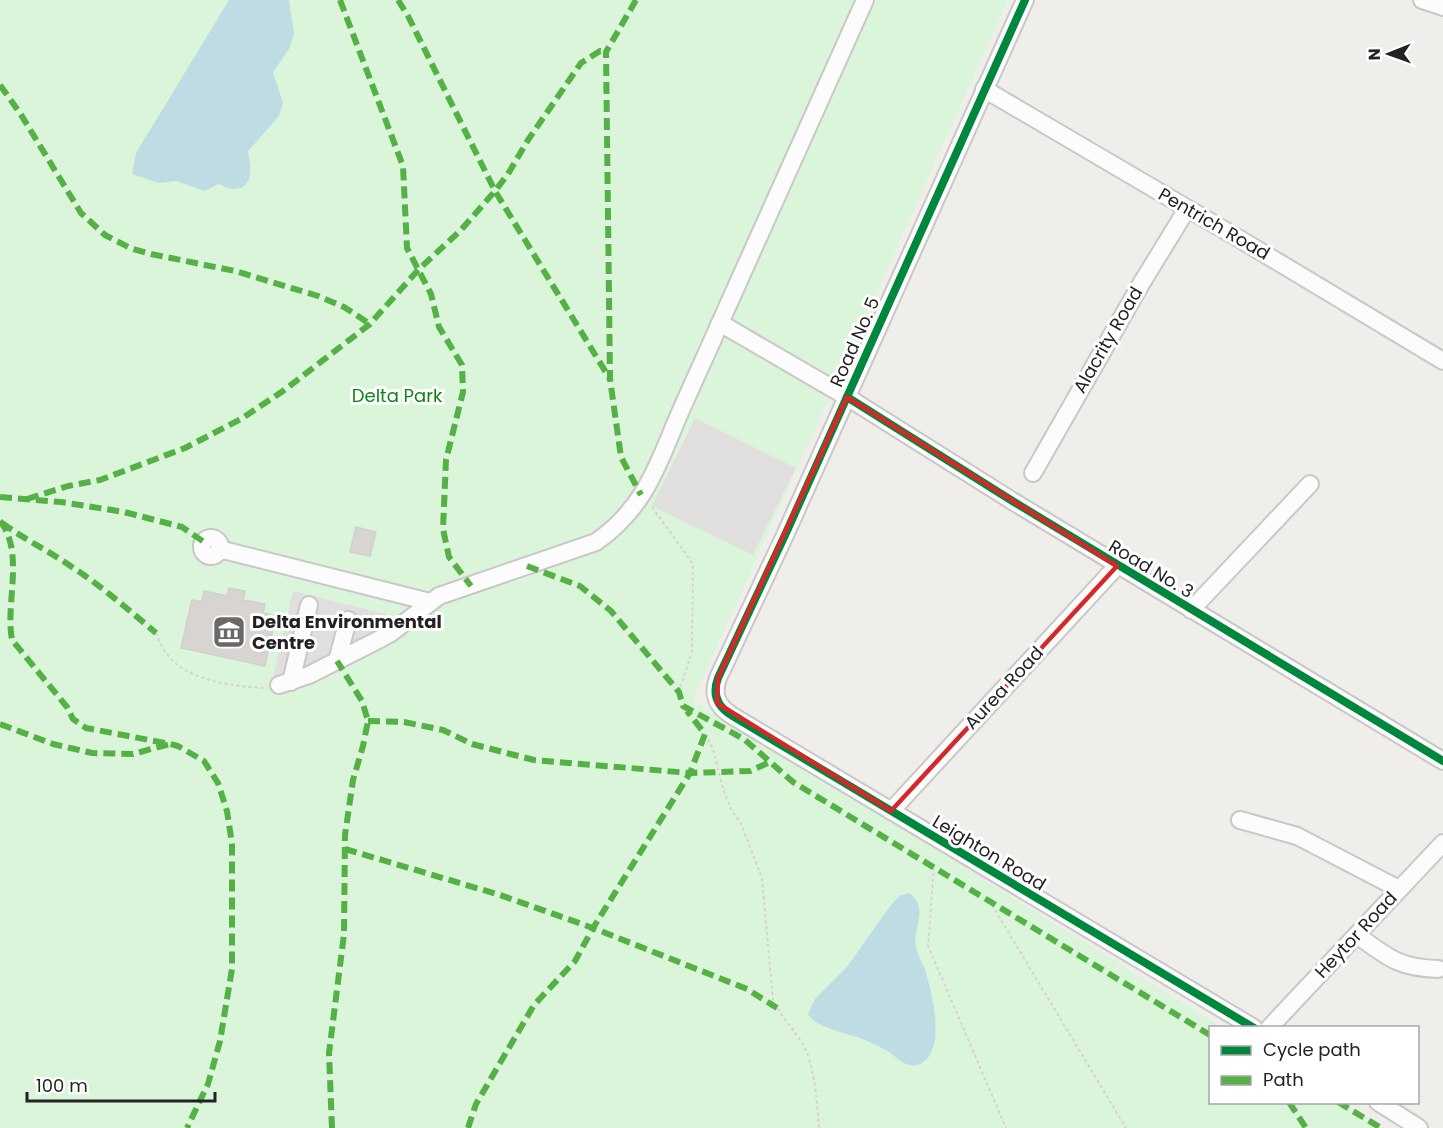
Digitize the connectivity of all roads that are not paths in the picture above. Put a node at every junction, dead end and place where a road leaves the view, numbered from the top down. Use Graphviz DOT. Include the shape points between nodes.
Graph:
graph roads {
  1 [pos="865,0"];
  2 [pos="1024,0"];
  3 [pos="1422,0"];
  4 [pos="1443,7"];
  5 [pos="984,89"];
  6 [pos="1187,209"];
  7 [pos="720,323"];
  8 [pos="1443,361"];
  9 [pos="847,397"];
  10 [pos="1032,473"];
  11 [pos="1310,484"];
  12 [pos="219,549"];
  13 [pos="1117,566"];
  14 [pos="430,602"];
  15 [pos="309,605"];
  16 [pos="1191,610"];
  17 [pos="348,620"];
  18 [pos="338,661"];
  19 [pos="716,698"];
  20 [pos="1443,761"];
  21 [pos="891,811"];
  22 [pos="1240,820"];
  23 [pos="1443,843"];
  24 [pos="1399,889"];
  25 [pos="1357,935"];
  26 [pos="1438,969"];
  27 [pos="1251,1026"];
  28 [pos="1271,1026"];
  29 [pos="1381,1104"];
  30 [pos="1419,1128"];
  1 -- 7 [label="street"];
  2 -- 5 [label="street, Road No. 5"];
  3 -- 4 [label="street"];
  5 -- 6 [label="street, Pentrich Road"];
  5 -- 9 [label="street, Road No. 5"];
  6 -- 8 [label="street, Pentrich Road"];
  6 -- 10 [label="street, Alacrity Road"];
  7 -- 9 [label="street, Road No. 3"];
  7 -- 14 [label="street" via="664,455 642,495 618,526 596,542"];
  9 -- 13 [label="street, Road No. 3"];
  9 -- 19 [label="street, Road No. 5" via="718,678"];
  11 -- 16 [label="street"];
  12 -- 14 [label="street"];
  13 -- 16 [label="street, Road No. 3"];
  13 -- 21 [label="street, Aurea Road"];
  14 -- 18 [label="street" via="391,633"];
  15 -- 18 [label="street" via="285,684"];
  16 -- 20 [label="street, Road No. 3"];
  17 -- 18 [label="street"];
  19 -- 21 [label="street, Leighton Road" via="731,715"];
  21 -- 27 [label="street, Leighton Road"];
  22 -- 24 [label="street" via="1305,839"];
  23 -- 24 [label="street, Heytor Road"];
  24 -- 25 [label="street, Heytor Road"];
  25 -- 26 [label="street" via="1407,966"];
  25 -- 28 [label="street, Heytor Road"];
  29 -- 30 [label="street"];
}
